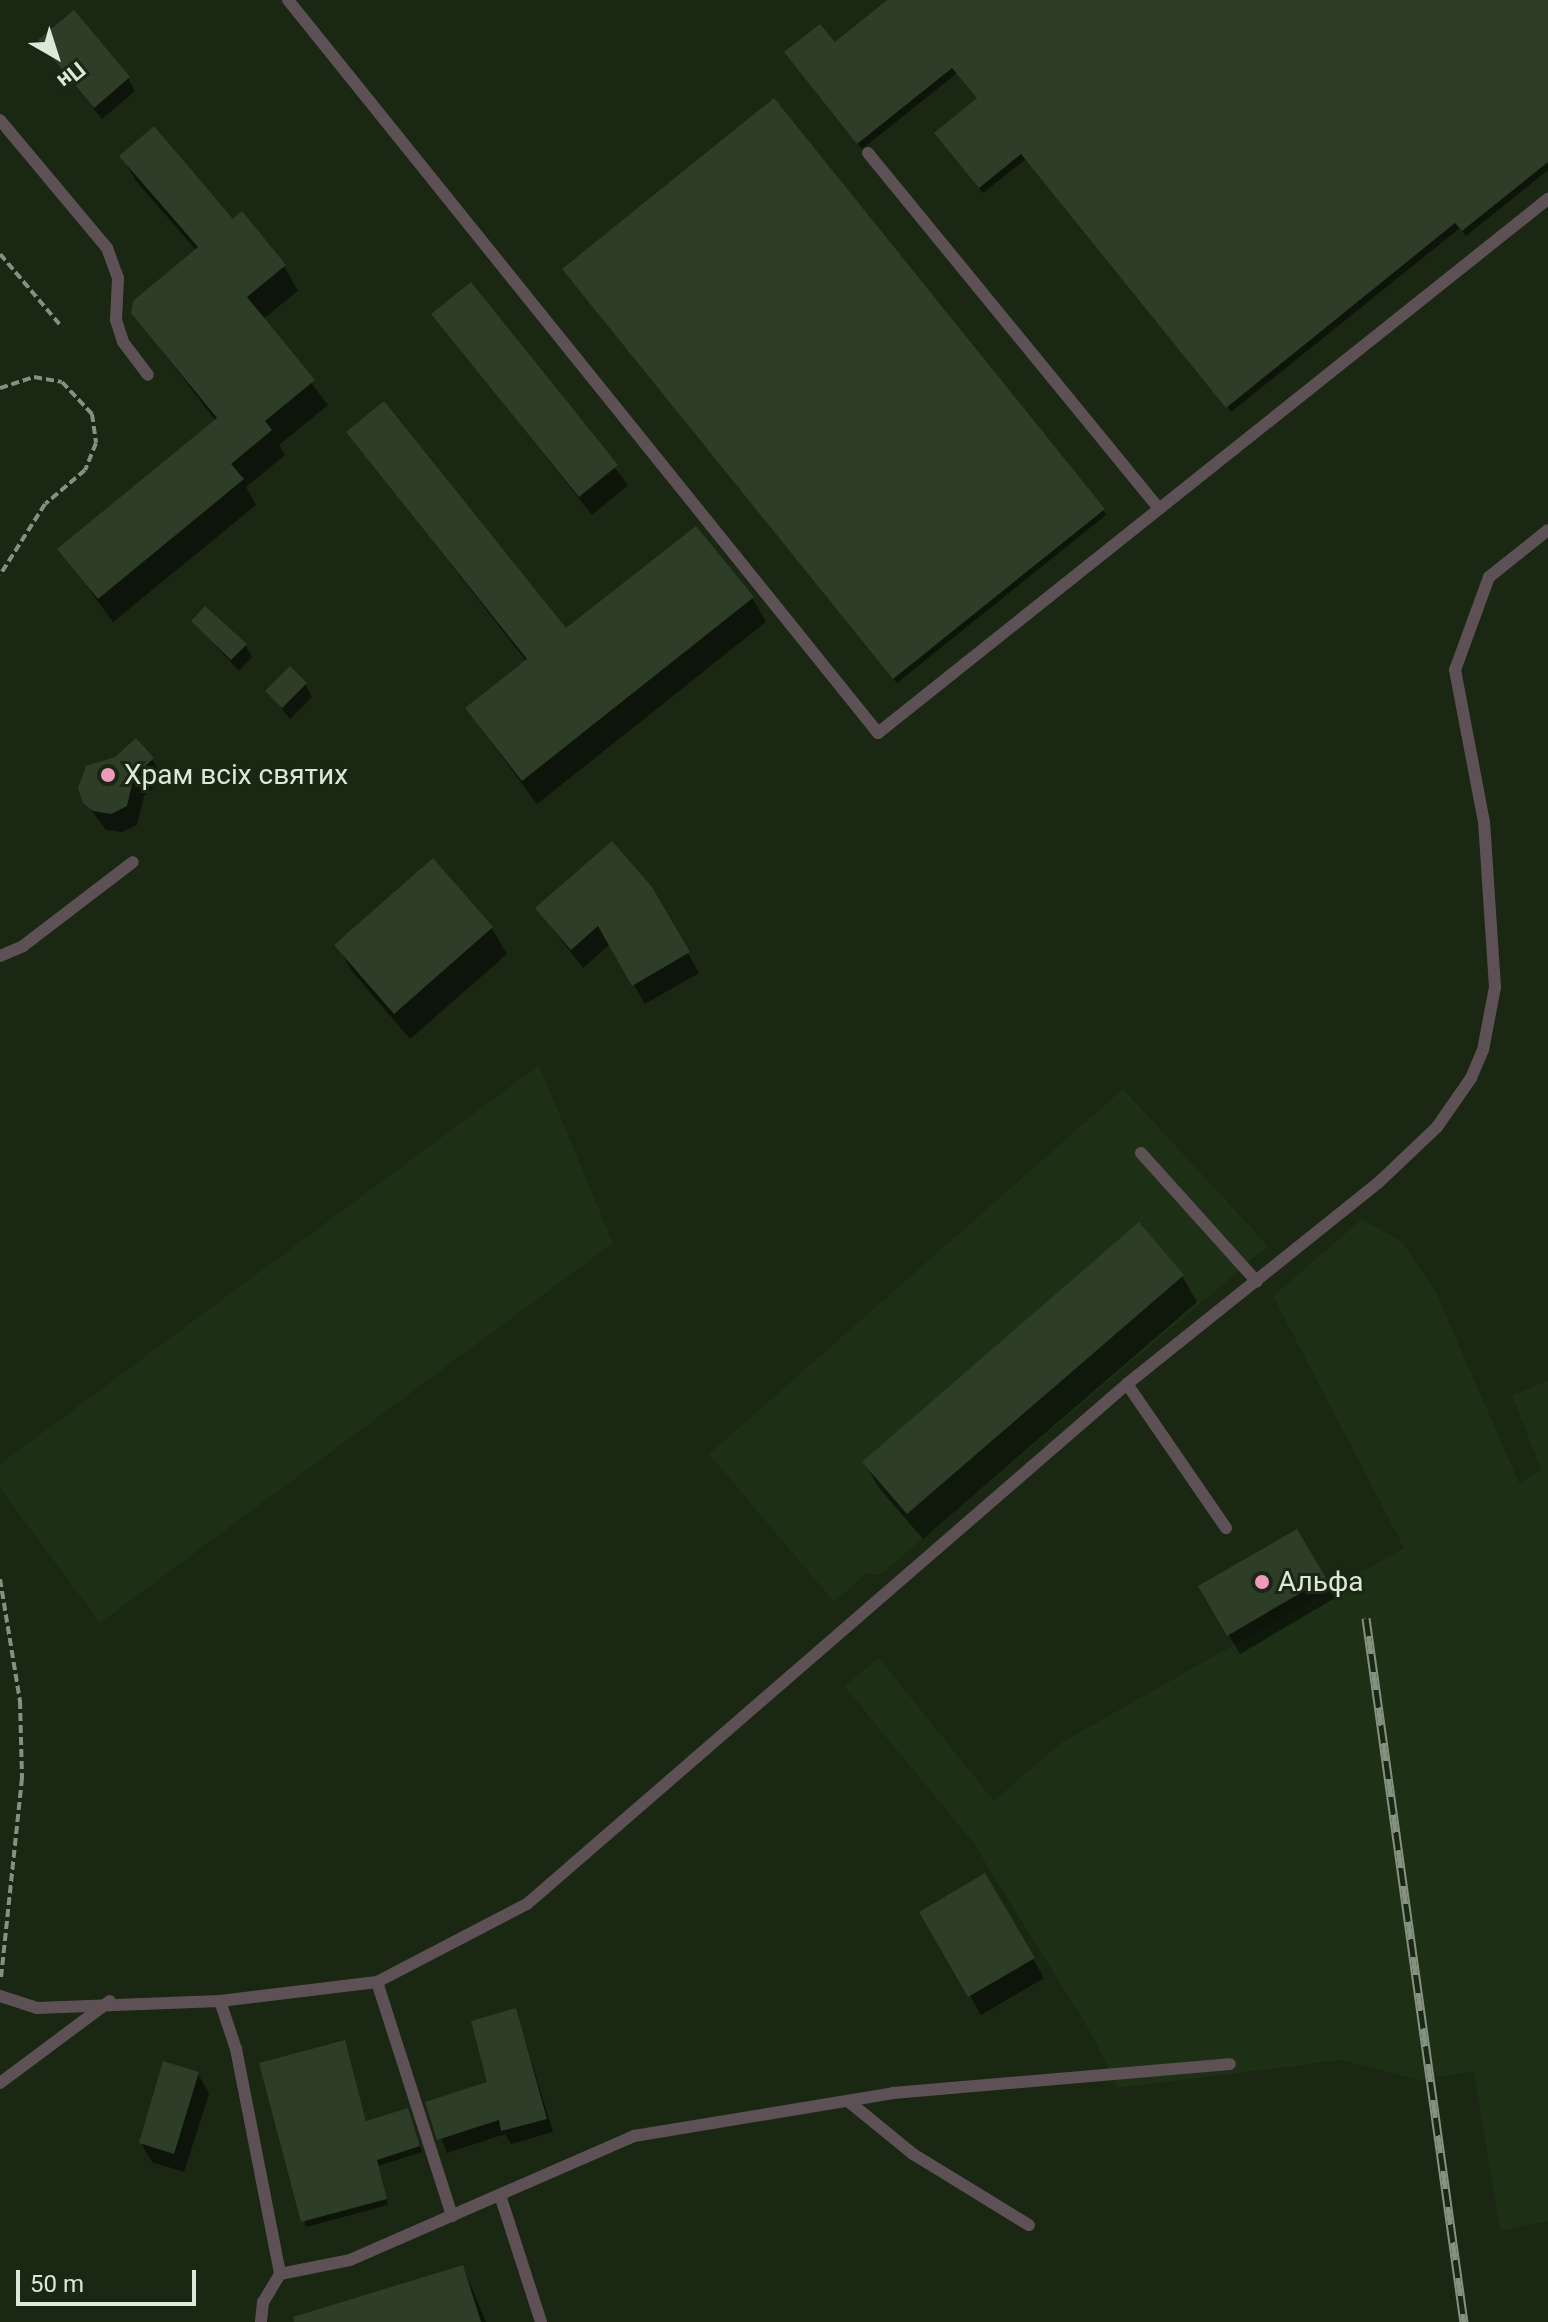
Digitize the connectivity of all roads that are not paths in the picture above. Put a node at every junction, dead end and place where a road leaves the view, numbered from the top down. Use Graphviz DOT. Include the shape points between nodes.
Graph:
graph roads {
  1 [pos="288,0"];
  2 [pos="0,120"];
  3 [pos="868,153"];
  4 [pos="1548,199"];
  5 [pos="148,375"];
  6 [pos="1159,509"];
  7 [pos="1548,530"];
  8 [pos="133,862"];
  9 [pos="0,956"];
  10 [pos="1141,1153"];
  11 [pos="1257,1282"];
  12 [pos="1127,1384"];
  13 [pos="1226,1528"];
  14 [pos="377,1982"];
  15 [pos="0,1996"];
  16 [pos="110,2001"];
  17 [pos="220,2001"];
  18 [pos="1230,2064"];
  19 [pos="0,2083"];
  20 [pos="848,2101"];
  21 [pos="500,2195"];
  22 [pos="452,2216"];
  23 [pos="1029,2225"];
  24 [pos="280,2274"];
  25 [pos="261,2322"];
  26 [pos="541,2322"];
  1 -- 6 [label="lane" via="878,733"];
  2 -- 5 [label="lane" via="107,248 118,278 116,320 123,342"];
  3 -- 6 [label="lane"];
  4 -- 6 [label="lane"];
  7 -- 11 [label="lane" via="1489,577 1455,670 1484,822 1495,987 1483,1050 1471,1078 1437,1127"];
  8 -- 9 [label="lane" via="23,946"];
  10 -- 11 [label="lane"];
  11 -- 12 [label="lane"];
  12 -- 13 [label="lane"];
  12 -- 14 [label="lane" via="539,1895 466,1941"];
  14 -- 17 [label="lane"];
  14 -- 22 [label="lane"];
  15 -- 16 [label="lane" via="37,2008"];
  16 -- 17 [label="lane"];
  16 -- 19 [label="lane"];
  17 -- 24 [label="lane" via="236,2049"];
  18 -- 20 [label="lane"];
  20 -- 21 [label="lane" via="634,2136"];
  20 -- 23 [label="lane" via="913,2154"];
  21 -- 22 [label="lane"];
  21 -- 26 [label="lane"];
  22 -- 24 [label="lane" via="350,2260"];
  24 -- 25 [label="lane" via="263,2302"];
}
